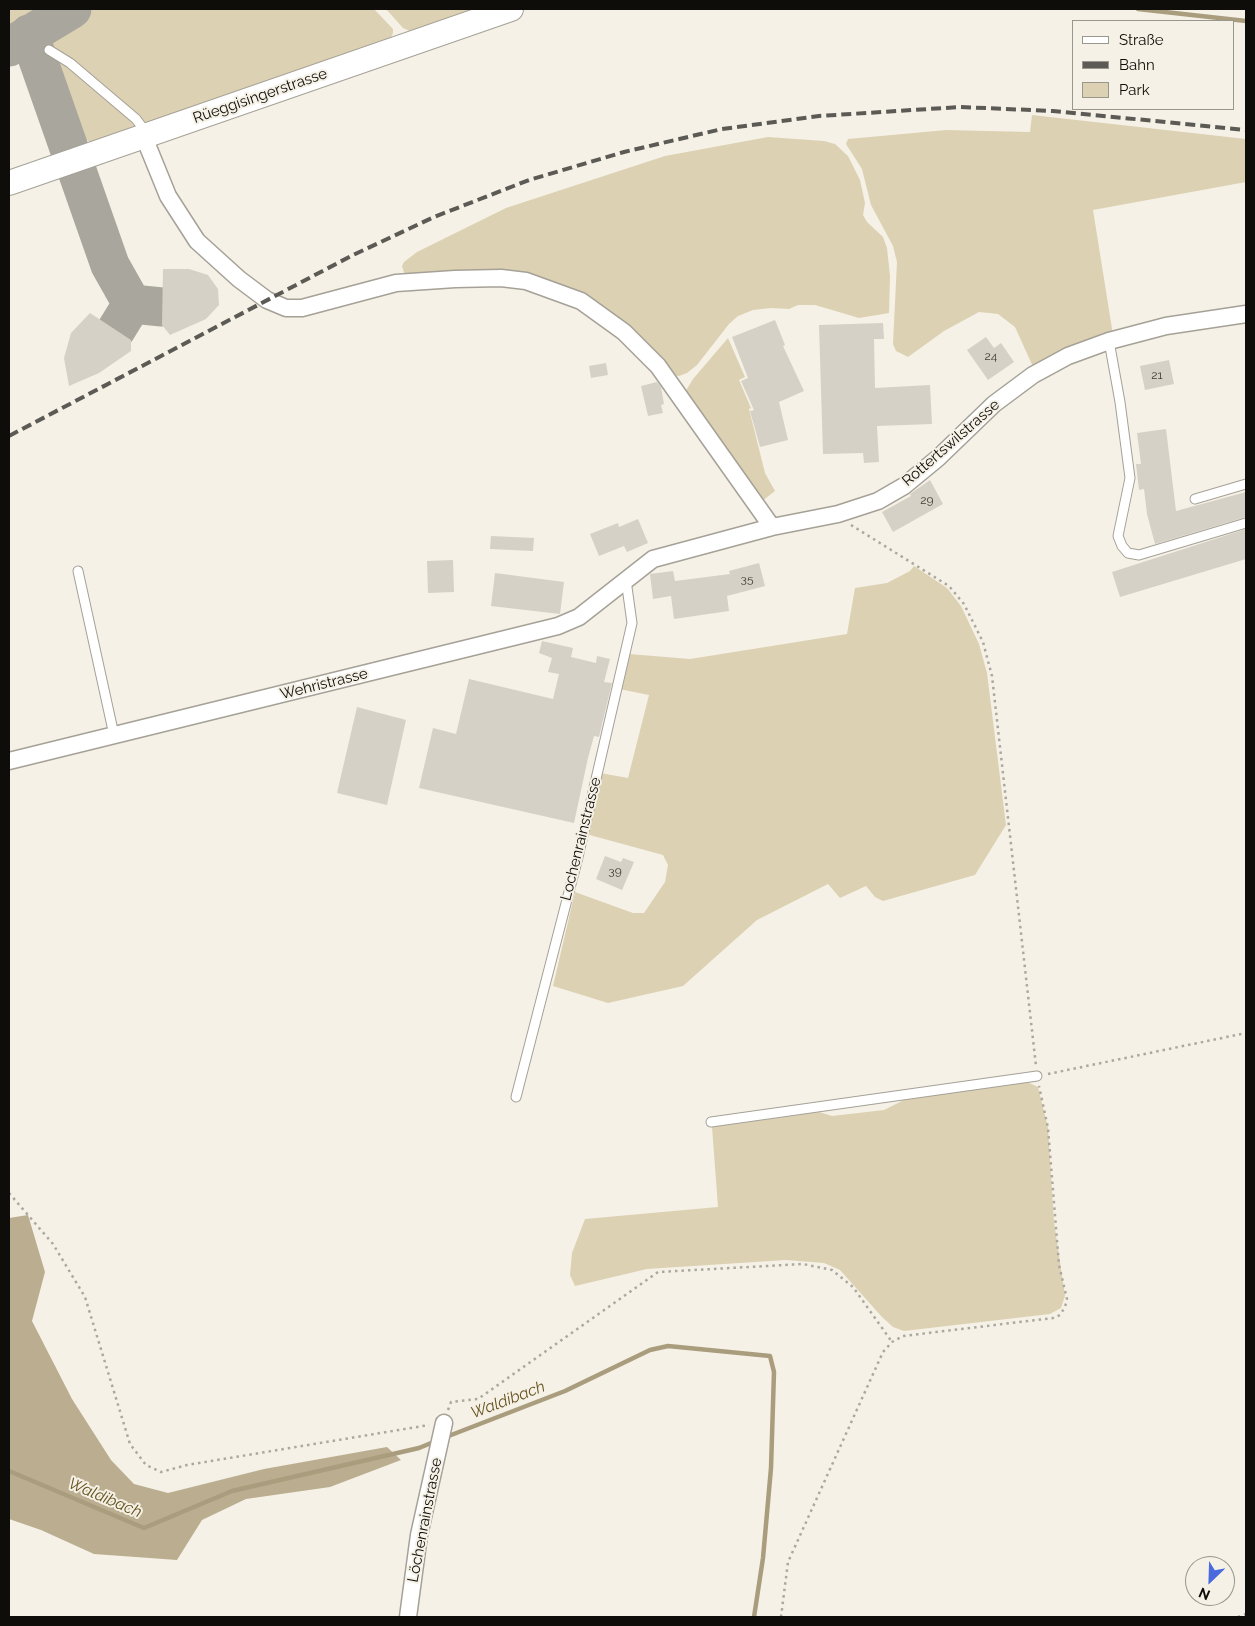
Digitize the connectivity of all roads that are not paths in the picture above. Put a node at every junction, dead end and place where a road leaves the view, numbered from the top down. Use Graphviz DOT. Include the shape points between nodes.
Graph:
graph roads {
  1 [pos="511,9"];
  2 [pos="49,50"];
  3 [pos="144,137"];
  4 [pos="9,183"];
  5 [pos="1246,314"];
  6 [pos="1109,341"];
  7 [pos="1246,484"];
  8 [pos="1195,498"];
  9 [pos="1246,523"];
  10 [pos="772,527"];
  11 [pos="78,571"];
  12 [pos="626,580"];
  13 [pos="114,735"];
  14 [pos="9,761"];
  15 [pos="1037,1076"];
  16 [pos="516,1097"];
  17 [pos="711,1122"];
  18 [pos="444,1423"];
  19 [pos="408,1617"];
  1 -- 3 [label="main road, Rüeggisingerstrasse"];
  2 -- 3 [label="lane" via="70,63 136,119"];
  3 -- 4 [label="main road, Rüeggisingerstrasse"];
  3 -- 10 [label="street" via="168,196 196,241 267,300 286,308 302,308 396,282 454,279 526,281 581,301 624,332 658,366"];
  5 -- 6 [label="street, Rottertswilstrasse" via="1166,326"];
  6 -- 9 [label="lane" via="1130,478 1118,536 1122,546 1128,553 1139,555"];
  6 -- 10 [label="street, Rottertswilstrasse" via="1068,356 1033,375 994,404 904,486 878,501 838,514"];
  7 -- 8 [label="lane"];
  10 -- 12 [label="street, Rottertswilstrasse" via="653,559"];
  11 -- 13 [label="lane"];
  12 -- 13 [label="street, Wehristrasse" via="579,617 558,626"];
  12 -- 16 [label="lane, Lochenrainstrasse" via="632,623 578,858"];
  13 -- 14 [label="street, Wehristrasse"];
  15 -- 17 [label="lane"];
  18 -- 19 [label="street, Löchenrainstrasse" via="419,1535"];
}
